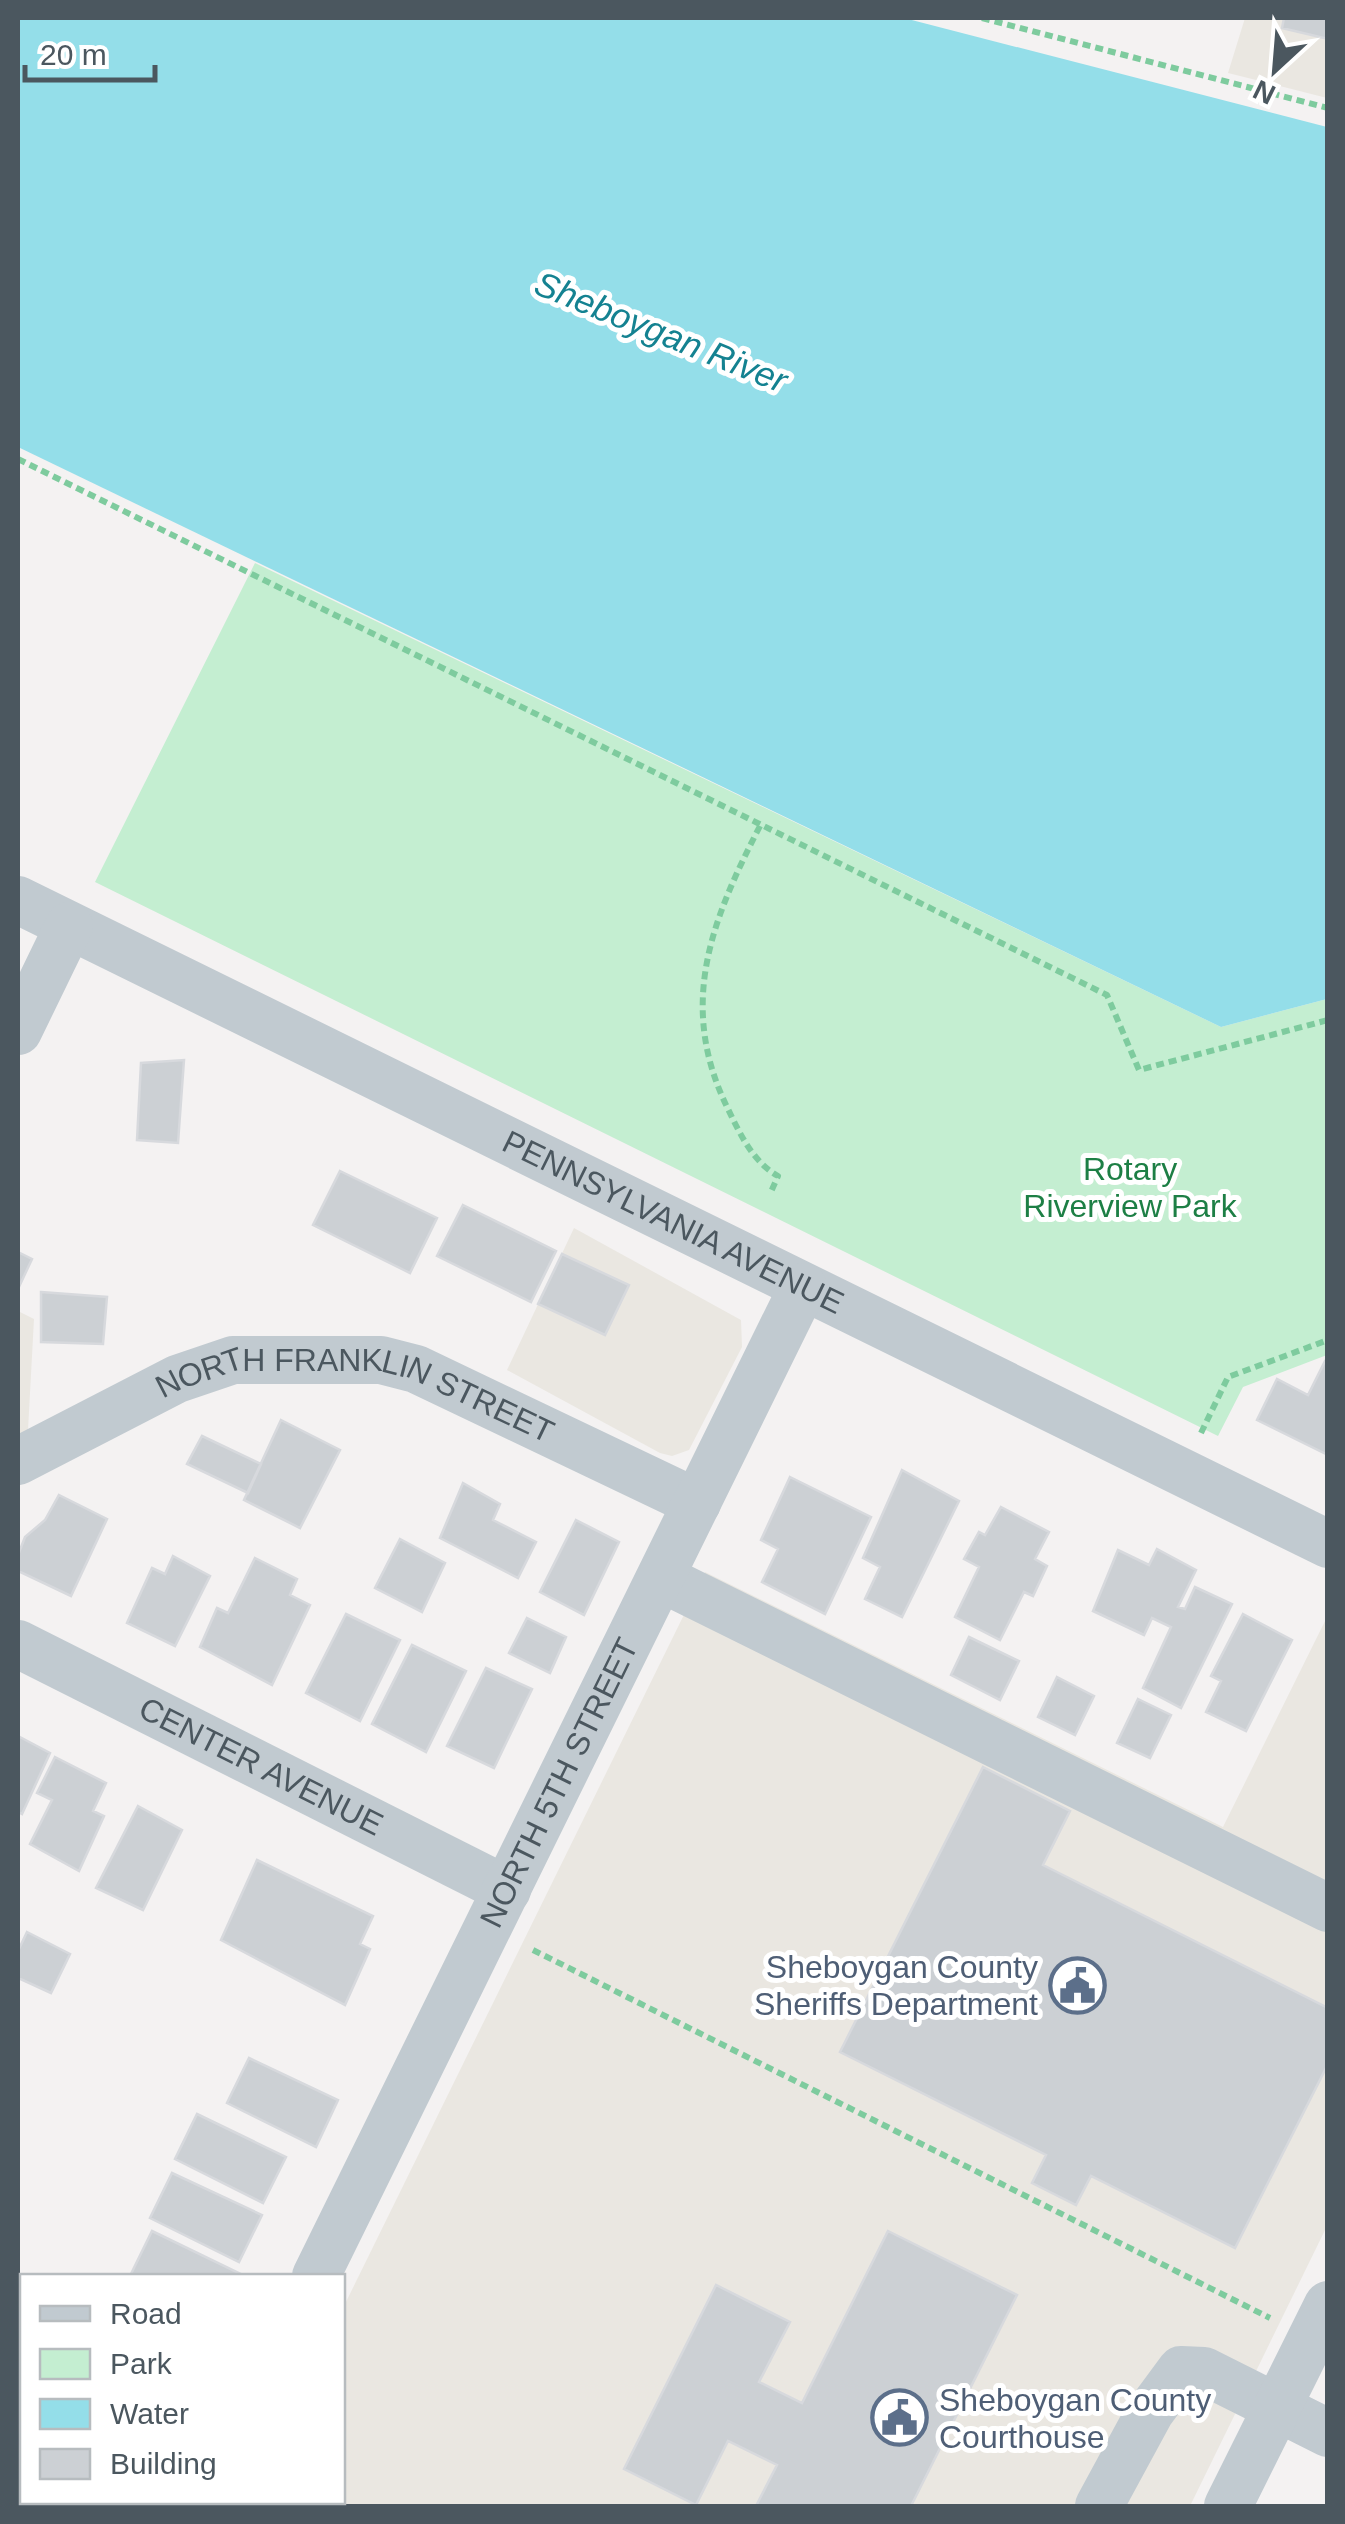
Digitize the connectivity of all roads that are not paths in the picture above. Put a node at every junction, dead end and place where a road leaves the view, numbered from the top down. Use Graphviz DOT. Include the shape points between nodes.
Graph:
graph roads {
  1 [pos="18,900"];
  2 [pos="69,926"];
  3 [pos="18,1031"];
  4 [pos="803,1286"];
  5 [pos="18,1462"];
  6 [pos="697,1502"];
  7 [pos="1328,1544"];
  8 [pos="660,1578"];
  9 [pos="18,1644"];
  10 [pos="507,1890"];
  11 [pos="1328,1908"];
  12 [pos="317,2274"];
  13 [pos="1318,2325"];
  14 [pos="1278,2408"];
  15 [pos="1328,2432"];
  16 [pos="1099,2506"];
  17 [pos="1228,2506"];
  1 -- 2 [label="street, PENNSYLVANIA AVENUE"];
  2 -- 3 [label="street"];
  2 -- 4 [label="street, PENNSYLVANIA AVENUE"];
  4 -- 6 [label="street, NORTH 5TH STREET"];
  4 -- 7 [label="street, PENNSYLVANIA AVENUE"];
  5 -- 6 [label="street, NORTH FRANKLIN STREET" via="213,1365 258,1358 380,1360 416,1369"];
  6 -- 8 [label="street, NORTH 5TH STREET"];
  8 -- 10 [label="street, NORTH 5TH STREET"];
  8 -- 11 [label="street"];
  9 -- 10 [label="street, CENTER AVENUE"];
  10 -- 12 [label="street, NORTH 5TH STREET"];
  13 -- 14 [label="street"];
  14 -- 15 [label="street"];
  14 -- 16 [label="street" via="1204,2371 1181,2370"];
  14 -- 17 [label="street"];
}
